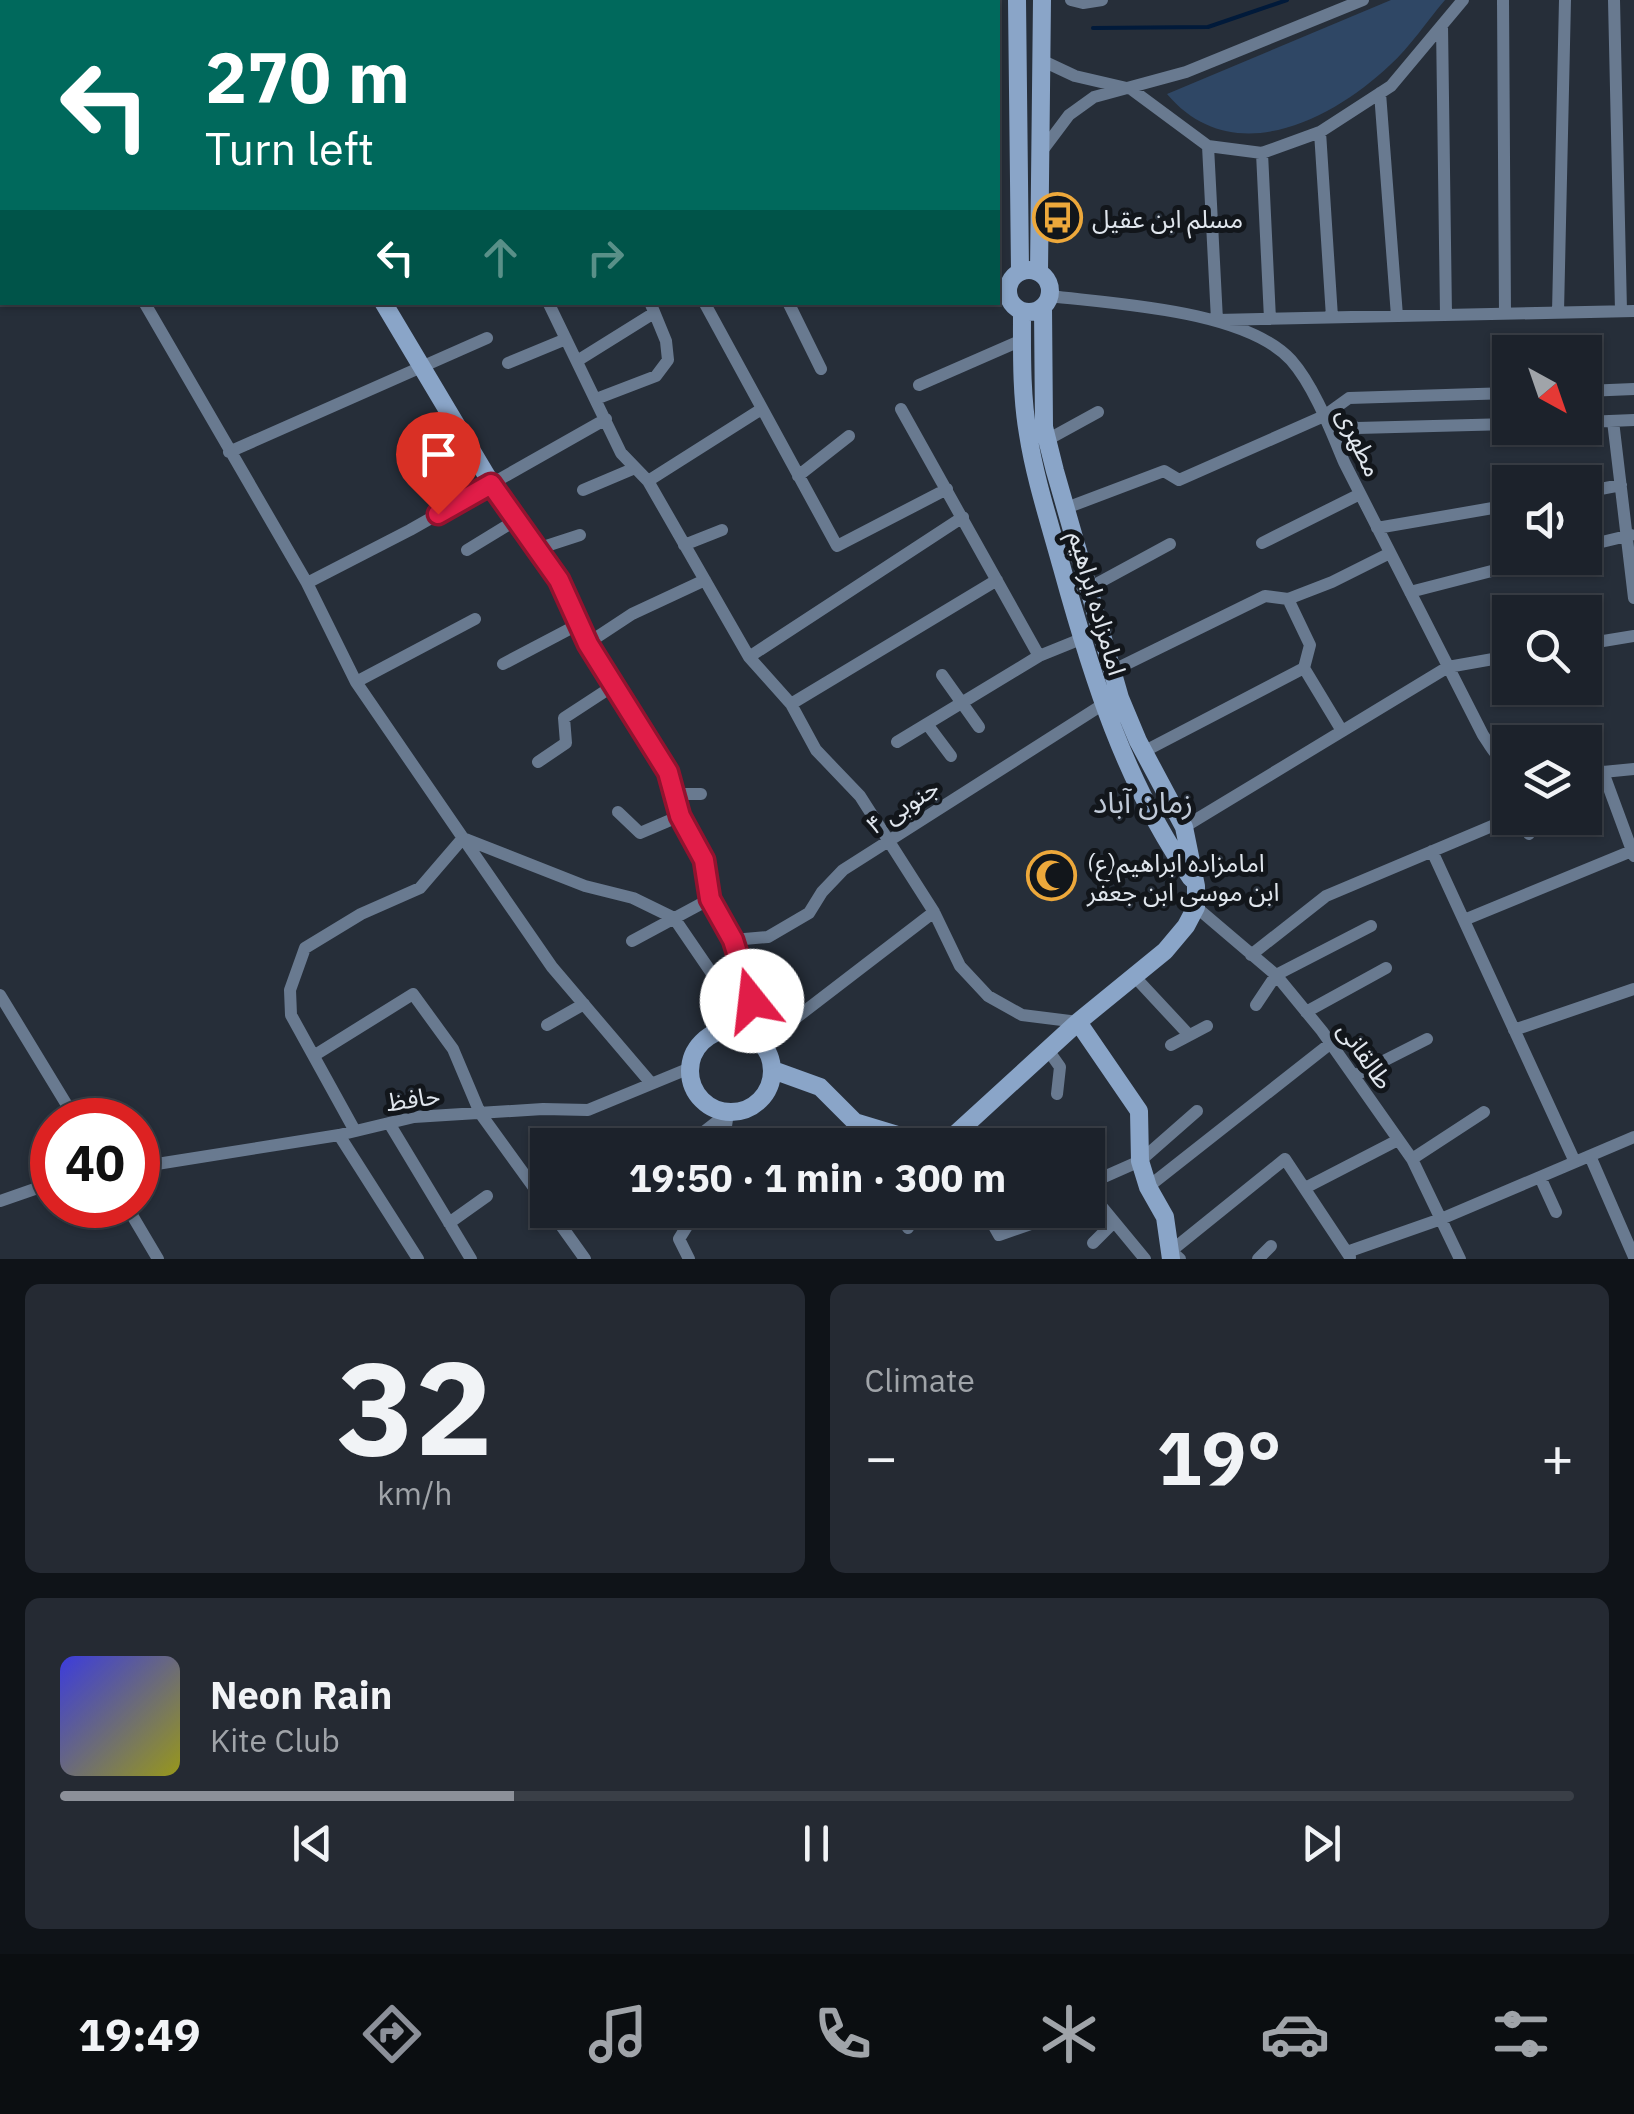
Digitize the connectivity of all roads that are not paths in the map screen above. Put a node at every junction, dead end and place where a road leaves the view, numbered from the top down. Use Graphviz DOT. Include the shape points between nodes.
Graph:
graph roads {
  1 [pos="1017,0"];
  2 [pos="1042,0"];
  3 [pos="1071,0"];
  4 [pos="1102,0"];
  5 [pos="1363,0"];
  6 [pos="1463,0"];
  7 [pos="1502,0"];
  8 [pos="1565,0"];
  9 [pos="1614,0"];
  10 [pos="1442,25"];
  11 [pos="1043,60"];
  12 [pos="1131,89"];
  13 [pos="1380,93"];
  14 [pos="1320,132"];
  15 [pos="1208,146"];
  16 [pos="1040,153"];
  17 [pos="1262,153"];
  18 [pos="1618,168"];
  19 [pos="1634,168"];
  20 [pos="1018,272"];
  21 [pos="1047,301"];
  22 [pos="1010,303"];
  23 [pos="146,305"];
  24 [pos="384,305"];
  25 [pos="550,305"];
  26 [pos="706,305"];
  27 [pos="789,305"];
  28 [pos="652,308"];
  29 [pos="1628,311"];
  30 [pos="1558,312"];
  31 [pos="1506,314"];
  32 [pos="1446,315"];
  33 [pos="1397,316"];
  34 [pos="1332,318"];
  35 [pos="1270,319"];
  36 [pos="1216,320"];
  37 [pos="487,338"];
  38 [pos="566,338"];
  39 [pos="1022,340"];
  40 [pos="577,361"];
  41 [pos="508,363"];
  42 [pos="421,367"];
  43 [pos="821,369"];
  44 [pos="919,385"];
  45 [pos="1634,389"];
  46 [pos="1602,390"];
  47 [pos="1492,394"];
  48 [pos="596,399"];
  49 [pos="760,410"];
  50 [pos="900,410"];
  51 [pos="1098,412"];
  52 [pos="1324,416"];
  53 [pos="606,418"];
  54 [pos="1634,420"];
  55 [pos="1602,421"];
  56 [pos="1613,421"];
  57 [pos="1492,424"];
  58 [pos="849,436"];
  59 [pos="1047,440"];
  60 [pos="230,452"];
  61 [pos="636,468"];
  62 [pos="798,476"];
  63 [pos="648,481"];
  64 [pos="491,484"];
  65 [pos="1621,486"];
  66 [pos="947,488"];
  67 [pos="1602,489"];
  68 [pos="583,490"];
  69 [pos="1360,494"];
  70 [pos="1066,508"];
  71 [pos="1492,508"];
  72 [pos="962,517"];
  73 [pos="516,520"];
  74 [pos="1378,528"];
  75 [pos="722,530"];
  76 [pos="580,535"];
  77 [pos="1630,535"];
  78 [pos="1602,542"];
  79 [pos="684,544"];
  80 [pos="1170,544"];
  81 [pos="1262,544"];
  82 [pos="537,549"];
  83 [pos="467,550"];
  84 [pos="1390,554"];
  85 [pos="1492,571"];
  86 [pos="705,580"];
  87 [pos="997,580"];
  88 [pos="307,583"];
  89 [pos="1088,588"];
  90 [pos="1410,592"];
  91 [pos="1634,598"];
  92 [pos="1288,599"];
  93 [pos="475,619"];
  94 [pos="579,624"];
  95 [pos="1634,636"];
  96 [pos="1082,638"];
  97 [pos="1602,641"];
  98 [pos="588,644"];
  99 [pos="749,656"];
  100 [pos="1039,656"];
  101 [pos="1492,659"];
  102 [pos="503,664"];
  103 [pos="1448,667"];
  104 [pos="1304,668"];
  105 [pos="1112,671"];
  106 [pos="942,675"];
  107 [pos="356,682"];
  108 [pos="613,686"];
  109 [pos="962,703"];
  110 [pos="791,704"];
  111 [pos="1102,705"];
  112 [pos="928,724"];
  113 [pos="978,727"];
  114 [pos="1342,731"];
  115 [pos="897,742"];
  116 [pos="1492,745"];
  117 [pos="1143,752"];
  118 [pos="951,756"];
  119 [pos="538,762"];
  120 [pos="1634,768"];
  121 [pos="1602,772"];
  122 [pos="674,794"];
  123 [pos="701,794"];
  124 [pos="618,812"];
  125 [pos="680,816"];
  126 [pos="1492,826"];
  127 [pos="1184,828"];
  128 [pos="463,838"];
  129 [pos="888,841"];
  130 [pos="1432,851"];
  131 [pos="1633,852"];
  132 [pos="1196,886"];
  133 [pos="710,899"];
  134 [pos="1196,907"];
  135 [pos="934,912"];
  136 [pos="674,918"];
  137 [pos="1464,920"];
  138 [pos="1372,926"];
  139 [pos="733,940"];
  140 [pos="632,941"];
  141 [pos="1251,956"];
  142 [pos="1386,968"];
  143 [pos="1134,976"];
  144 [pos="1276,976"];
  145 [pos="1634,989"];
  146 [pos="0,995"];
  147 [pos="584,1004"];
  148 [pos="1256,1005"];
  149 [pos="1306,1012"];
  150 [pos="1078,1022"];
  151 [pos="547,1025"];
  152 [pos="1207,1026"];
  153 [pos="738,1030"];
  154 [pos="1514,1030"];
  155 [pos="1189,1035"];
  156 [pos="1428,1040"];
  157 [pos="762,1044"];
  158 [pos="1331,1044"];
  159 [pos="1171,1045"];
  160 [pos="1048,1050"];
  161 [pos="316,1055"];
  162 [pos="690,1068"];
  163 [pos="772,1070"];
  164 [pos="1354,1076"];
  165 [pos="650,1082"];
  166 [pos="1057,1094"];
  167 [pos="63,1098"];
  168 [pos="1197,1111"];
  169 [pos="728,1112"];
  170 [pos="1484,1112"];
  171 [pos="480,1113"];
  172 [pos="855,1122"];
  173 [pos="389,1123"];
  174 [pos="966,1125"];
  175 [pos="708,1128"];
  176 [pos="726,1128"];
  177 [pos="853,1128"];
  178 [pos="969,1128"];
  179 [pos="356,1131"];
  180 [pos="339,1135"];
  181 [pos="1634,1138"];
  182 [pos="1398,1140"];
  183 [pos="1590,1156"];
  184 [pos="1412,1160"];
  185 [pos="1140,1161"];
  186 [pos="1576,1162"];
  187 [pos="160,1163"];
  188 [pos="1540,1177"];
  189 [pos="1105,1178"];
  190 [pos="530,1182"];
  191 [pos="1148,1187"];
  192 [pos="1305,1188"];
  193 [pos="30,1190"];
  194 [pos="488,1196"];
  195 [pos="0,1200"];
  196 [pos="1105,1210"];
  197 [pos="1556,1212"];
  198 [pos="1441,1219"];
  199 [pos="1114,1222"];
  200 [pos="449,1223"];
  201 [pos="140,1228"];
  202 [pos="563,1228"];
  203 [pos="686,1228"];
  204 [pos="995,1228"];
  205 [pos="1019,1228"];
  206 [pos="1093,1243"];
  207 [pos="1272,1246"];
  208 [pos="1350,1256"];
  209 [pos="1174,1257"];
  210 [pos="1634,1257"];
  211 [pos="158,1259"];
  212 [pos="418,1259"];
  213 [pos="471,1259"];
  214 [pos="585,1259"];
  215 [pos="690,1259"];
  216 [pos="1145,1259"];
  217 [pos="1258,1259"];
  218 [pos="1460,1259"];
  1 -- 20 [label="street"];
  2 -- 11 [label="street"];
  3 -- 4 [label="street"];
  5 -- 12 [label="street"];
  6 -- 10 [label="street"];
  7 -- 31 [label="street"];
  8 -- 30 [label="street"];
  9 -- 18 [label="street"];
  10 -- 13 [label="street"];
  10 -- 32 [label="street"];
  11 -- 12 [label="street" via="1075,76"];
  11 -- 16 [label="street"];
  12 -- 15 [label="street"];
  12 -- 16 [label="street" via="1094,98 1069,114"];
  13 -- 14 [label="street"];
  13 -- 33 [label="street"];
  14 -- 17 [label="street"];
  14 -- 34 [label="street"];
  15 -- 17 [label="street"];
  15 -- 36 [label="street"];
  16 -- 20 [label="street"];
  17 -- 35 [label="street"];
  18 -- 19 [label="street"];
  18 -- 29 [label="street"];
  20 -- 21 [label="street" via="1046,278"];
  20 -- 22 [label="street" via="1007,290"];
  21 -- 22 [label="street" via="1034,312"];
  21 -- 36 [label="street, مطهری"];
  21 -- 59 [label="street, امامزاده ابراهیم"];
  22 -- 39 [label="street, امامزاده ابراهیم"];
  23 -- 60 [label="street"];
  24 -- 42 [label="street"];
  25 -- 38 [label="street"];
  26 -- 49 [label="street"];
  27 -- 43 [label="street"];
  28 -- 40 [label="street"];
  28 -- 48 [label="street" via="668,360 656,376"];
  29 -- 30 [label="street"];
  30 -- 31 [label="street"];
  31 -- 32 [label="street"];
  32 -- 33 [label="street"];
  33 -- 34 [label="street"];
  34 -- 35 [label="street"];
  35 -- 36 [label="street"];
  36 -- 52 [label="street, مطهری" via="1263,338 1292,360"];
  37 -- 42 [label="street"];
  38 -- 40 [label="street"];
  38 -- 41 [label="street"];
  39 -- 44 [label="street"];
  39 -- 96 [label="street, امامزاده ابراهیم" via="1027,432"];
  40 -- 48 [label="street"];
  42 -- 60 [label="street"];
  42 -- 64 [label="street"];
  45 -- 46 [label="street"];
  47 -- 52 [label="street" via="1349,398"];
  48 -- 53 [label="street"];
  49 -- 62 [label="street"];
  49 -- 63 [label="street"];
  50 -- 66 [label="street"];
  51 -- 59 [label="street"];
  52 -- 57 [label="street" via="1358,428"];
  52 -- 69 [label="street, مطهری"];
  52 -- 70 [label="street" via="1180,480 1164,471"];
  53 -- 61 [label="street" via="621,453"];
  53 -- 64 [label="street"];
  54 -- 56 [label="street"];
  55 -- 56 [label="street"];
  56 -- 65 [label="street"];
  58 -- 62 [label="street"];
  59 -- 70 [label="street, امامزاده ابراهیم"];
  60 -- 88 [label="street"];
  61 -- 63 [label="street"];
  61 -- 68 [label="street"];
  62 -- 66 [label="street" via="837,546"];
  63 -- 79 [label="street"];
  64 -- 73 [label="street"];
  64 -- 88 [label="street"];
  65 -- 67 [label="street"];
  65 -- 77 [label="street"];
  66 -- 72 [label="street"];
  69 -- 74 [label="street, مطهری"];
  69 -- 81 [label="street"];
  70 -- 89 [label="street, امامزاده ابراهیم"];
  71 -- 74 [label="street"];
  72 -- 87 [label="street"];
  72 -- 99 [label="street"];
  73 -- 82 [label="street"];
  73 -- 83 [label="street"];
  74 -- 84 [label="street, مطهری"];
  75 -- 79 [label="street"];
  76 -- 82 [label="street"];
  77 -- 78 [label="street"];
  77 -- 91 [label="street"];
  79 -- 86 [label="street"];
  80 -- 89 [label="street"];
  82 -- 94 [label="street"];
  84 -- 90 [label="street, مطهری"];
  84 -- 92 [label="street"];
  85 -- 90 [label="street"];
  86 -- 98 [label="street" via="632,614"];
  86 -- 99 [label="street"];
  87 -- 100 [label="street"];
  87 -- 110 [label="street"];
  88 -- 107 [label="street"];
  89 -- 105 [label="street, امامزاده ابراهیم"];
  90 -- 103 [label="street, مطهری"];
  92 -- 104 [label="street" via="1310,645"];
  92 -- 105 [label="street" via="1265,596"];
  93 -- 107 [label="street"];
  94 -- 98 [label="street"];
  94 -- 102 [label="street"];
  95 -- 97 [label="street"];
  96 -- 100 [label="street"];
  96 -- 111 [label="street, امامزاده ابراهیم"];
  98 -- 108 [label="street"];
  99 -- 110 [label="street"];
  100 -- 109 [label="street"];
  101 -- 103 [label="street"];
  103 -- 114 [label="street"];
  103 -- 116 [label="street, مطهری"];
  104 -- 114 [label="street"];
  104 -- 117 [label="street"];
  105 -- 117 [label="street, امامزاده ابراهیم"];
  106 -- 109 [label="street"];
  107 -- 128 [label="street"];
  108 -- 119 [label="street" via="564,718 566,744"];
  108 -- 122 [label="street" via="668,772"];
  109 -- 112 [label="street"];
  109 -- 113 [label="street"];
  110 -- 129 [label="street" via="816,750 860,796"];
  111 -- 129 [label="street, ۴ جنوبی"];
  111 -- 132 [label="street, امامزاده ابراهیم" via="1163,838"];
  112 -- 115 [label="street"];
  112 -- 118 [label="street"];
  114 -- 127 [label="street"];
  117 -- 127 [label="street, امامزاده ابراهیم"];
  120 -- 121 [label="street"];
  121 -- 131 [label="street"];
  122 -- 123 [label="street"];
  122 -- 125 [label="street"];
  124 -- 125 [label="street" via="640,833"];
  125 -- 133 [label="street" via="704,860"];
  126 -- 130 [label="street"];
  127 -- 132 [label="street, امامزاده ابراهیم"];
  128 -- 136 [label="street"];
  128 -- 147 [label="street"];
  128 -- 161 [label="street" via="420,888 305,948 290,990 291,1015"];
  129 -- 135 [label="street"];
  129 -- 139 [label="street, ۴ جنوبی" via="843,870 809,914 768,937"];
  130 -- 137 [label="street"];
  130 -- 141 [label="street" via="1326,896"];
  131 -- 137 [label="street"];
  132 -- 134 [label="street, امامزاده ابراهیم"];
  133 -- 136 [label="street"];
  133 -- 139 [label="street"];
  134 -- 141 [label="street, طالقانی"];
  134 -- 143 [label="street" via="1164,951"];
  135 -- 150 [label="street" via="960,966 988,996 1022,1015"];
  135 -- 157 [label="street"];
  136 -- 140 [label="street"];
  136 -- 153 [label="street" via="715,978"];
  137 -- 154 [label="street"];
  138 -- 144 [label="street"];
  139 -- 153 [label="street" via="752,1001"];
  141 -- 144 [label="street, طالقانی"];
  142 -- 149 [label="street"];
  143 -- 150 [label="street"];
  143 -- 155 [label="street"];
  144 -- 148 [label="street"];
  144 -- 149 [label="street, طالقانی"];
  145 -- 154 [label="street"];
  146 -- 167 [label="street"];
  147 -- 151 [label="street"];
  147 -- 165 [label="street"];
  149 -- 158 [label="street, طالقانی"];
  150 -- 160 [label="street"];
  150 -- 185 [label="street" via="1139,1110"];
  152 -- 155 [label="street"];
  153 -- 157 [label="street"];
  153 -- 162 [label="street" via="710,1036"];
  154 -- 186 [label="street"];
  155 -- 159 [label="street"];
  156 -- 164 [label="street"];
  157 -- 163 [label="street"];
  158 -- 164 [label="street, طالقانی"];
  158 -- 191 [label="street"];
  160 -- 166 [label="street" via="1060,1068"];
  160 -- 174 [label="street"];
  161 -- 171 [label="street" via="413,994 452,1049"];
  161 -- 179 [label="street"];
  162 -- 165 [label="street, حافظ"];
  162 -- 169 [label="street" via="696,1093"];
  163 -- 169 [label="street" via="764,1096"];
  163 -- 172 [label="street" via="820,1087"];
  164 -- 182 [label="street, طالقانی"];
  165 -- 171 [label="street, حافظ" via="588,1110"];
  168 -- 185 [label="street"];
  169 -- 175 [label="street"];
  169 -- 176 [label="street"];
  170 -- 184 [label="street"];
  171 -- 173 [label="street, حافظ"];
  171 -- 190 [label="street"];
  172 -- 174 [label="street" via="921,1142 948,1142"];
  172 -- 177 [label="street"];
  173 -- 179 [label="street, حافظ"];
  173 -- 200 [label="street"];
  174 -- 178 [label="street"];
  179 -- 180 [label="street, حافظ"];
  180 -- 187 [label="street, حافظ"];
  180 -- 212 [label="street"];
  181 -- 183 [label="street"];
  182 -- 184 [label="street, طالقانی"];
  182 -- 192 [label="street"];
  183 -- 186 [label="street"];
  183 -- 210 [label="street"];
  184 -- 198 [label="street, طالقانی"];
  185 -- 189 [label="street"];
  185 -- 191 [label="street"];
  186 -- 188 [label="street"];
  188 -- 197 [label="street"];
  188 -- 198 [label="street"];
  191 -- 209 [label="street" via="1166,1217"];
  192 -- 208 [label="street"];
  192 -- 209 [label="street" via="1285,1159"];
  193 -- 195 [label="street"];
  194 -- 200 [label="street"];
  196 -- 199 [label="street"];
  198 -- 208 [label="street"];
  198 -- 218 [label="street, طالقانی"];
  199 -- 206 [label="street"];
  199 -- 216 [label="street"];
  200 -- 213 [label="street"];
  201 -- 211 [label="street"];
  202 -- 214 [label="street"];
  203 -- 215 [label="street" via="678,1239"];
  204 -- 205 [label="street" via="999,1235"];
  207 -- 217 [label="street"];
}
